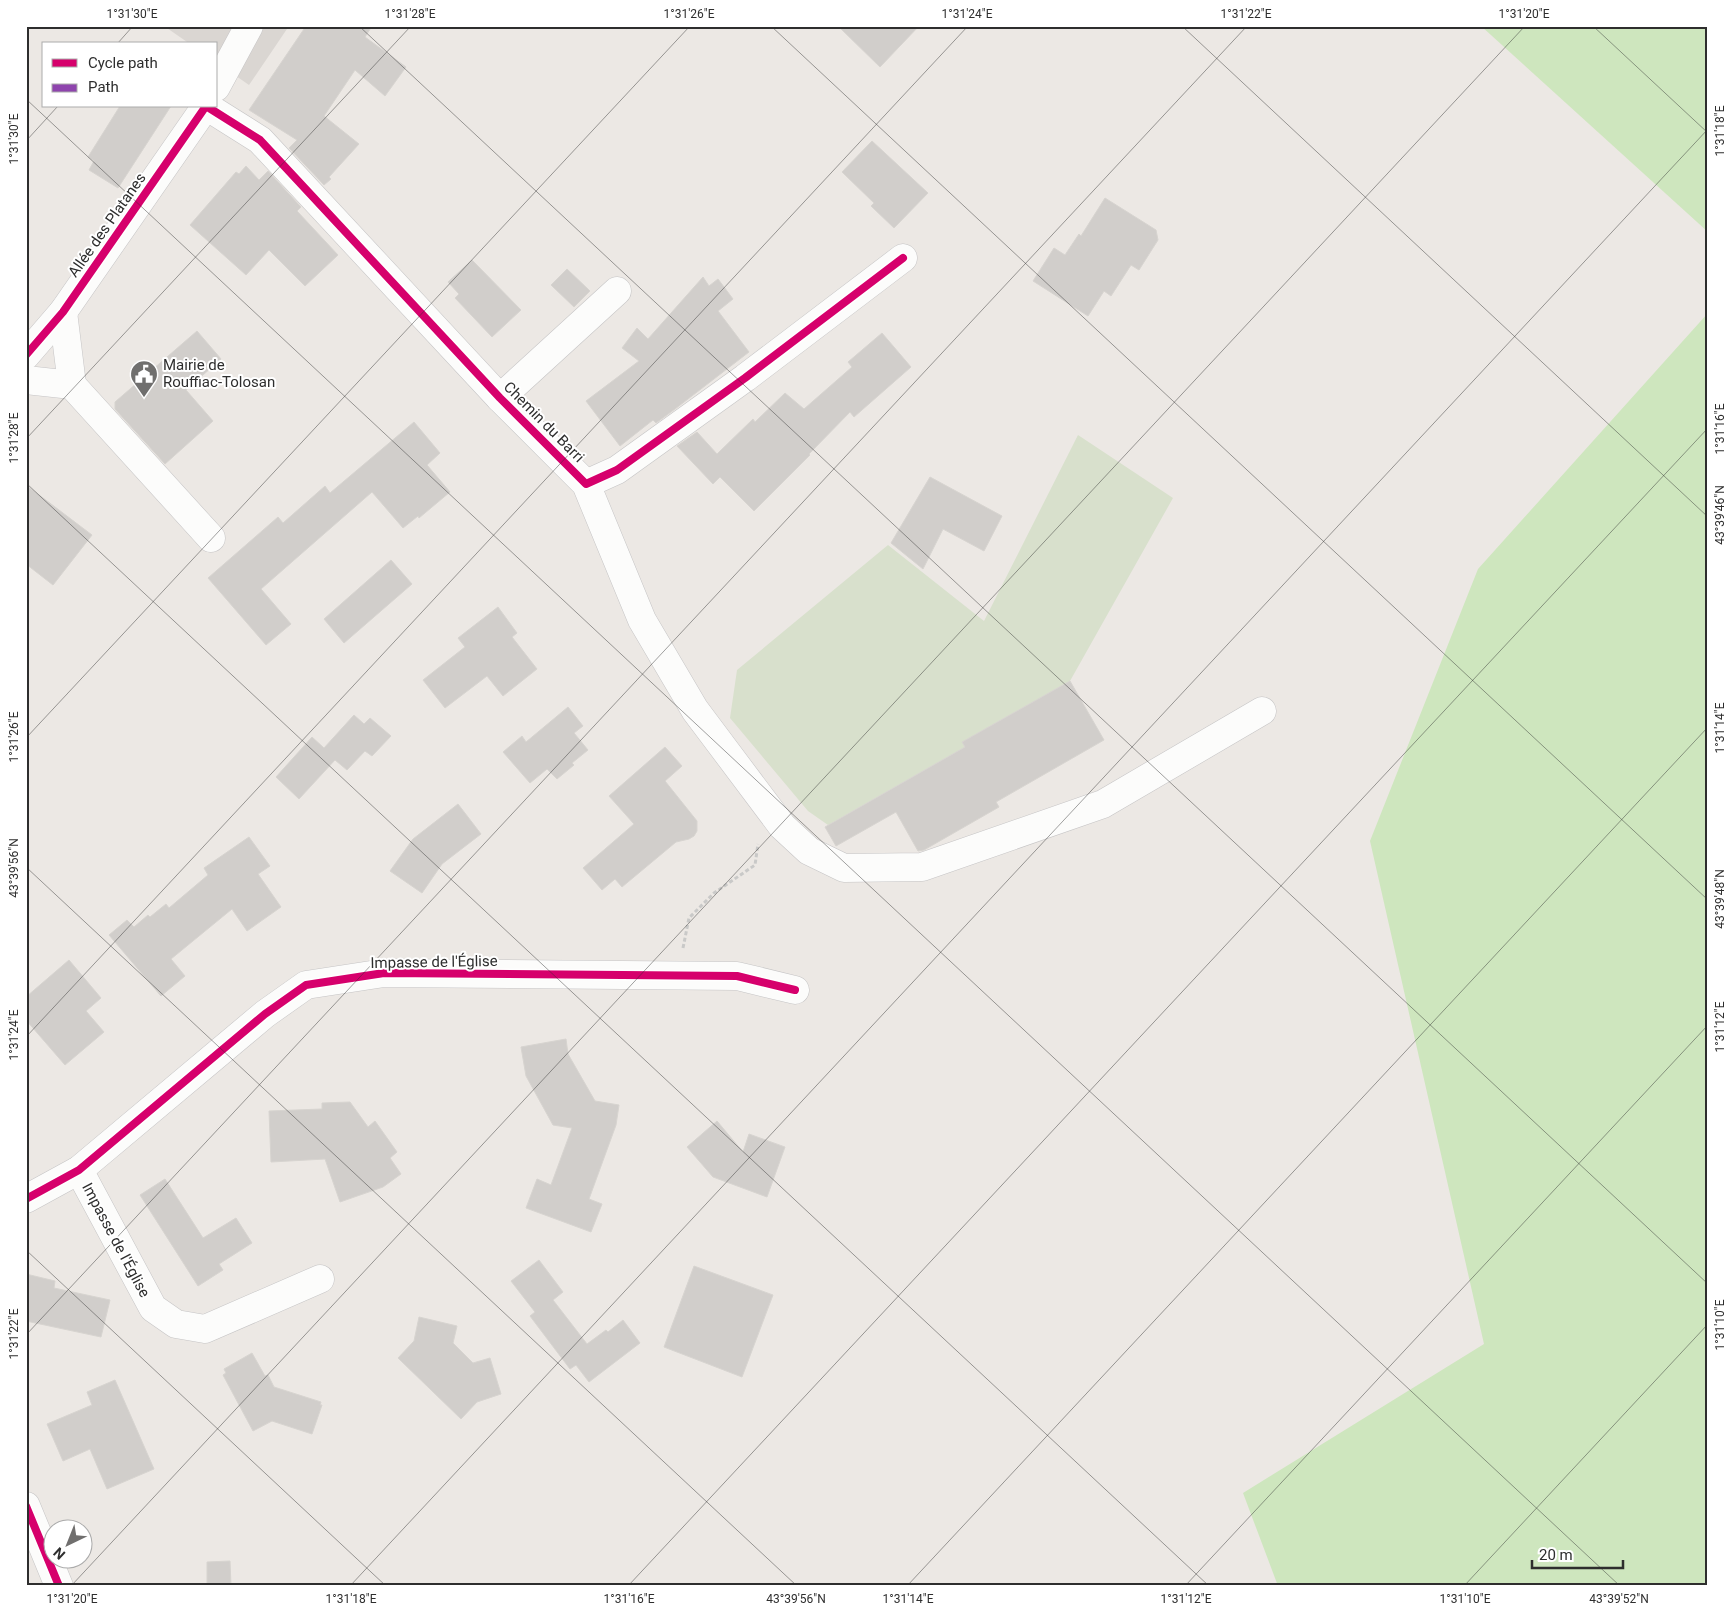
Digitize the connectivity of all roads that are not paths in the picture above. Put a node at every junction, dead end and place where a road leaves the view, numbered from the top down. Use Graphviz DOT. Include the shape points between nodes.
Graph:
graph roads {
  1 [pos="248,27"];
  2 [pos="218,83"];
  3 [pos="205,108"];
  4 [pos="209,108"];
  5 [pos="903,258"];
  6 [pos="617,291"];
  7 [pos="63,312"];
  8 [pos="26,355"];
  9 [pos="26,380"];
  10 [pos="72,385"];
  11 [pos="500,398"];
  12 [pos="586,484"];
  13 [pos="211,538"];
  14 [pos="1262,711"];
  15 [pos="794,990"];
  16 [pos="79,1170"];
  17 [pos="26,1199"];
  18 [pos="320,1280"];
  19 [pos="26,1506"];
  20 [pos="59,1586"];
  1 -- 2 [label="street"];
  3 -- 7 [label="street, Allée des Platanes"];
  4 -- 11 [label="street, Chemin du Barri" via="260,140"];
  5 -- 12 [label="street, Chemin du Barri" via="617,470"];
  6 -- 11 [label="street"];
  7 -- 8 [label="street, Allée des Platanes"];
  7 -- 10 [label="street"];
  9 -- 10 [label="street"];
  10 -- 13 [label="street"];
  11 -- 12 [label="street, Chemin du Barri"];
  12 -- 14 [label="street" via="642,620 695,710 782,826 809,851 844,868 922,867 1103,804"];
  15 -- 16 [label="street, Impasse de l'Église" via="737,976 384,973 306,985 265,1014"];
  16 -- 17 [label="street, Impasse de l'Église"];
  16 -- 18 [label="street, Impasse de l'Église" via="153,1308 176,1324 205,1329"];
  19 -- 20 [label="street"];
}
